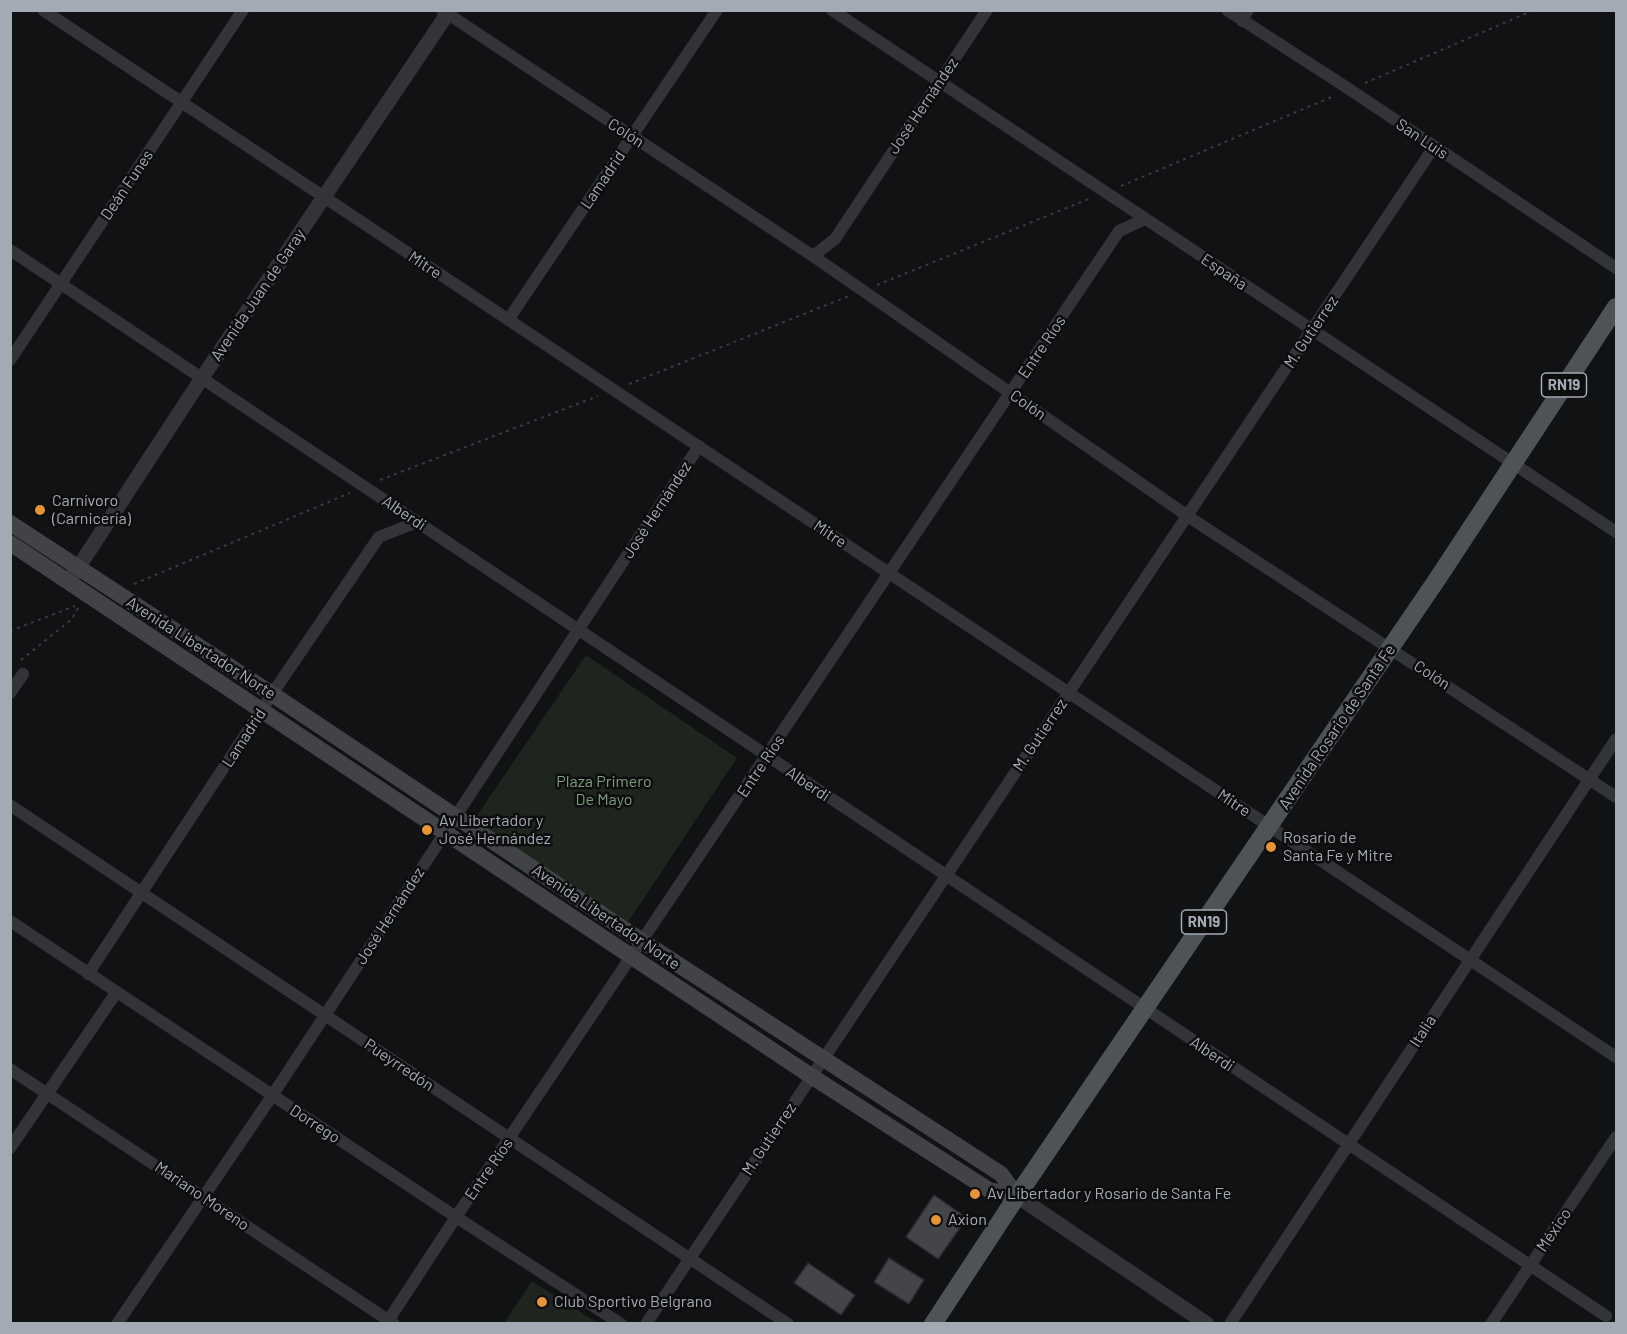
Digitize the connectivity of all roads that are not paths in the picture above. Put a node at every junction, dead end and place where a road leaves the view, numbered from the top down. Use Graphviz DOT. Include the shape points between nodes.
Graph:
graph roads {
  1 [pos="43,10"];
  2 [pos="243,10"];
  3 [pos="717,10"];
  4 [pos="832,10"];
  5 [pos="987,10"];
  6 [pos="1227,10"];
  7 [pos="447,12"];
  8 [pos="1245,16"];
  9 [pos="939,82"];
  10 [pos="182,103"];
  11 [pos="632,137"];
  12 [pos="1434,147"];
  13 [pos="324,198"];
  14 [pos="1144,219"];
  15 [pos="10,250"];
  16 [pos="813,256"];
  17 [pos="1617,268"];
  18 [pos="61,284"];
  19 [pos="1617,307"];
  20 [pos="508,320"];
  21 [pos="1312,330"];
  22 [pos="10,360"];
  23 [pos="202,378"];
  24 [pos="1011,393"];
  25 [pos="699,446"];
  26 [pos="1512,463"];
  27 [pos="1188,516"];
  28 [pos="417,522"];
  29 [pos="10,523"];
  30 [pos="1617,532"];
  31 [pos="10,543"];
  32 [pos="73,574"];
  33 [pos="890,574"];
  34 [pos="578,629"];
  35 [pos="1390,647"];
  36 [pos="23,674"];
  37 [pos="10,693"];
  38 [pos="1069,693"];
  39 [pos="272,694"];
  40 [pos="262,710"];
  41 [pos="1617,739"];
  42 [pos="767,756"];
  43 [pos="1590,779"];
  44 [pos="1617,796"];
  45 [pos="10,805"];
  46 [pos="456,818"];
  47 [pos="1269,826"];
  48 [pos="445,833"];
  49 [pos="946,876"];
  50 [pos="141,893"];
  51 [pos="10,921"];
  52 [pos="642,941"];
  53 [pos="631,957"];
  54 [pos="1470,960"];
  55 [pos="88,974"];
  56 [pos="116,993"];
  57 [pos="1145,1009"];
  58 [pos="325,1015"];
  59 [pos="1617,1058"];
  60 [pos="822,1059"];
  61 [pos="10,1069"];
  62 [pos="812,1076"];
  63 [pos="48,1094"];
  64 [pos="272,1096"];
  65 [pos="1617,1137"];
  66 [pos="510,1139"];
  67 [pos="1348,1145"];
  68 [pos="10,1148"];
  69 [pos="1017,1196"];
  70 [pos="203,1197"];
  71 [pos="456,1217"];
  72 [pos="689,1259"];
  73 [pos="1529,1266"];
  74 [pos="1606,1317"];
  75 [pos="390,1322"];
  76 [pos="117,1323"];
  77 [pos="621,1323"];
  78 [pos="646,1323"];
  79 [pos="788,1323"];
  80 [pos="933,1323"];
  81 [pos="1207,1323"];
  82 [pos="1230,1323"];
  83 [pos="1491,1323"];
  1 -- 10 [label="street, Mitre"];
  2 -- 10 [label="street, Deán Funes"];
  3 -- 11 [label="street, Lamadrid"];
  4 -- 9 [label="street, España"];
  5 -- 9 [label="street, José Hernández"];
  6 -- 8 [label="street, San Luis"];
  7 -- 11 [label="street, Colón"];
  7 -- 13 [label="street, Avenida Juan de Garay"];
  8 -- 12 [label="street, San Luis"];
  9 -- 14 [label="street, España"];
  9 -- 16 [label="street, José Hernández" via="835,239"];
  10 -- 13 [label="street, Mitre"];
  10 -- 18 [label="street, Deán Funes"];
  11 -- 16 [label="street, Colón"];
  11 -- 20 [label="street, Lamadrid"];
  12 -- 17 [label="street, San Luis"];
  12 -- 21 [label="street, M. Gutierrez"];
  13 -- 20 [label="street, Mitre"];
  13 -- 23 [label="street, Avenida Juan de Garay"];
  14 -- 21 [label="street, España"];
  14 -- 24 [label="street, Entre Ríos" via="1119,231"];
  15 -- 18 [label="street, Alberdi"];
  16 -- 24 [label="street, Colón"];
  18 -- 22 [label="street, Deán Funes"];
  18 -- 23 [label="street, Alberdi"];
  19 -- 26 [label="main road, Avenida Rosario de Santa Fe / RN19"];
  20 -- 25 [label="street, Mitre"];
  21 -- 26 [label="street, España"];
  21 -- 27 [label="street, M. Gutierrez"];
  23 -- 28 [label="street, Alberdi"];
  23 -- 32 [label="street, Avenida Juan de Garay"];
  24 -- 27 [label="street, Colón"];
  24 -- 33 [label="street, Entre Ríos"];
  25 -- 33 [label="street, Mitre"];
  25 -- 34 [label="street, José Hernández"];
  26 -- 30 [label="street, España"];
  26 -- 35 [label="main road, Avenida Rosario de Santa Fe / RN19"];
  27 -- 35 [label="street, Colón"];
  27 -- 38 [label="street, M. Gutierrez"];
  28 -- 34 [label="street, Alberdi"];
  28 -- 39 [label="street, Lamadrid" via="379,537"];
  29 -- 32 [label="main road, Avenida Libertador Norte"];
  31 -- 32 [label="main road, Avenida Libertador Norte"];
  32 -- 39 [label="main road, Avenida Libertador Norte" via="114,592"];
  32 -- 40 [label="main road, Avenida Libertador Norte"];
  33 -- 38 [label="street, Mitre"];
  33 -- 42 [label="street, Entre Ríos"];
  34 -- 42 [label="street, Alberdi"];
  34 -- 46 [label="street, José Hernández"];
  35 -- 43 [label="street, Colón"];
  35 -- 47 [label="main road, Avenida Rosario de Santa Fe / RN19"];
  36 -- 37 [label="street"];
  38 -- 47 [label="street, Mitre"];
  38 -- 49 [label="street, M. Gutierrez"];
  39 -- 40 [label="street, Lamadrid"];
  39 -- 46 [label="main road, Avenida Libertador Norte"];
  40 -- 48 [label="main road, Avenida Libertador Norte"];
  40 -- 50 [label="street, Lamadrid"];
  41 -- 43 [label="street, Italia"];
  42 -- 49 [label="street, Alberdi"];
  42 -- 52 [label="street, Entre Ríos"];
  43 -- 44 [label="street, Colón"];
  43 -- 54 [label="street, Italia"];
  45 -- 50 [label="street, Pueyrredón"];
  46 -- 48 [label="street, José Hernández"];
  46 -- 52 [label="main road, Avenida Libertador Norte"];
  47 -- 54 [label="street, Mitre"];
  47 -- 57 [label="main road, Avenida Rosario de Santa Fe / RN19"];
  48 -- 53 [label="main road, Avenida Libertador Norte"];
  48 -- 58 [label="street, José Hernández"];
  49 -- 57 [label="street, Alberdi"];
  49 -- 60 [label="street, M. Gutierrez"];
  50 -- 55 [label="street, Lamadrid"];
  50 -- 58 [label="street, Pueyrredón"];
  51 -- 55 [label="street, Dorrego"];
  52 -- 53 [label="street, Entre Ríos"];
  52 -- 60 [label="main road, Avenida Libertador Norte"];
  53 -- 62 [label="main road, Avenida Libertador Norte"];
  53 -- 66 [label="street, Entre Ríos"];
  54 -- 59 [label="street, Mitre"];
  54 -- 67 [label="street, Italia"];
  55 -- 56 [label="street, Dorrego"];
  56 -- 63 [label="street"];
  56 -- 64 [label="street, Dorrego"];
  57 -- 67 [label="street, Alberdi"];
  57 -- 69 [label="main road, Avenida Rosario de Santa Fe / RN19"];
  58 -- 64 [label="street, José Hernández"];
  58 -- 66 [label="street, Pueyrredón"];
  60 -- 62 [label="street, M. Gutierrez"];
  60 -- 69 [label="main road, Avenida Libertador Norte" via="1000,1174"];
  61 -- 63 [label="street, Mariano Moreno"];
  62 -- 69 [label="main road, Avenida Libertador Norte" via="989,1190"];
  62 -- 72 [label="street, M. Gutierrez"];
  63 -- 68 [label="street"];
  63 -- 70 [label="street, Mariano Moreno"];
  64 -- 70 [label="street, José Hernández"];
  64 -- 71 [label="street, Dorrego"];
  65 -- 73 [label="street, México"];
  66 -- 71 [label="street, Entre Ríos"];
  66 -- 72 [label="street, Pueyrredón"];
  67 -- 73 [label="street, Alberdi"];
  67 -- 82 [label="street, Italia"];
  69 -- 80 [label="main road, Avenida Rosario de Santa Fe / RN19"];
  69 -- 81 [label="street, Avenida Libertador Norte"];
  70 -- 75 [label="street, Mariano Moreno"];
  70 -- 76 [label="street, José Hernández"];
  71 -- 75 [label="street, Entre Ríos"];
  71 -- 77 [label="street, Dorrego"];
  72 -- 78 [label="street, M. Gutierrez"];
  72 -- 79 [label="street, Pueyrredón"];
  73 -- 74 [label="street, Alberdi"];
  73 -- 83 [label="street, México"];
}
